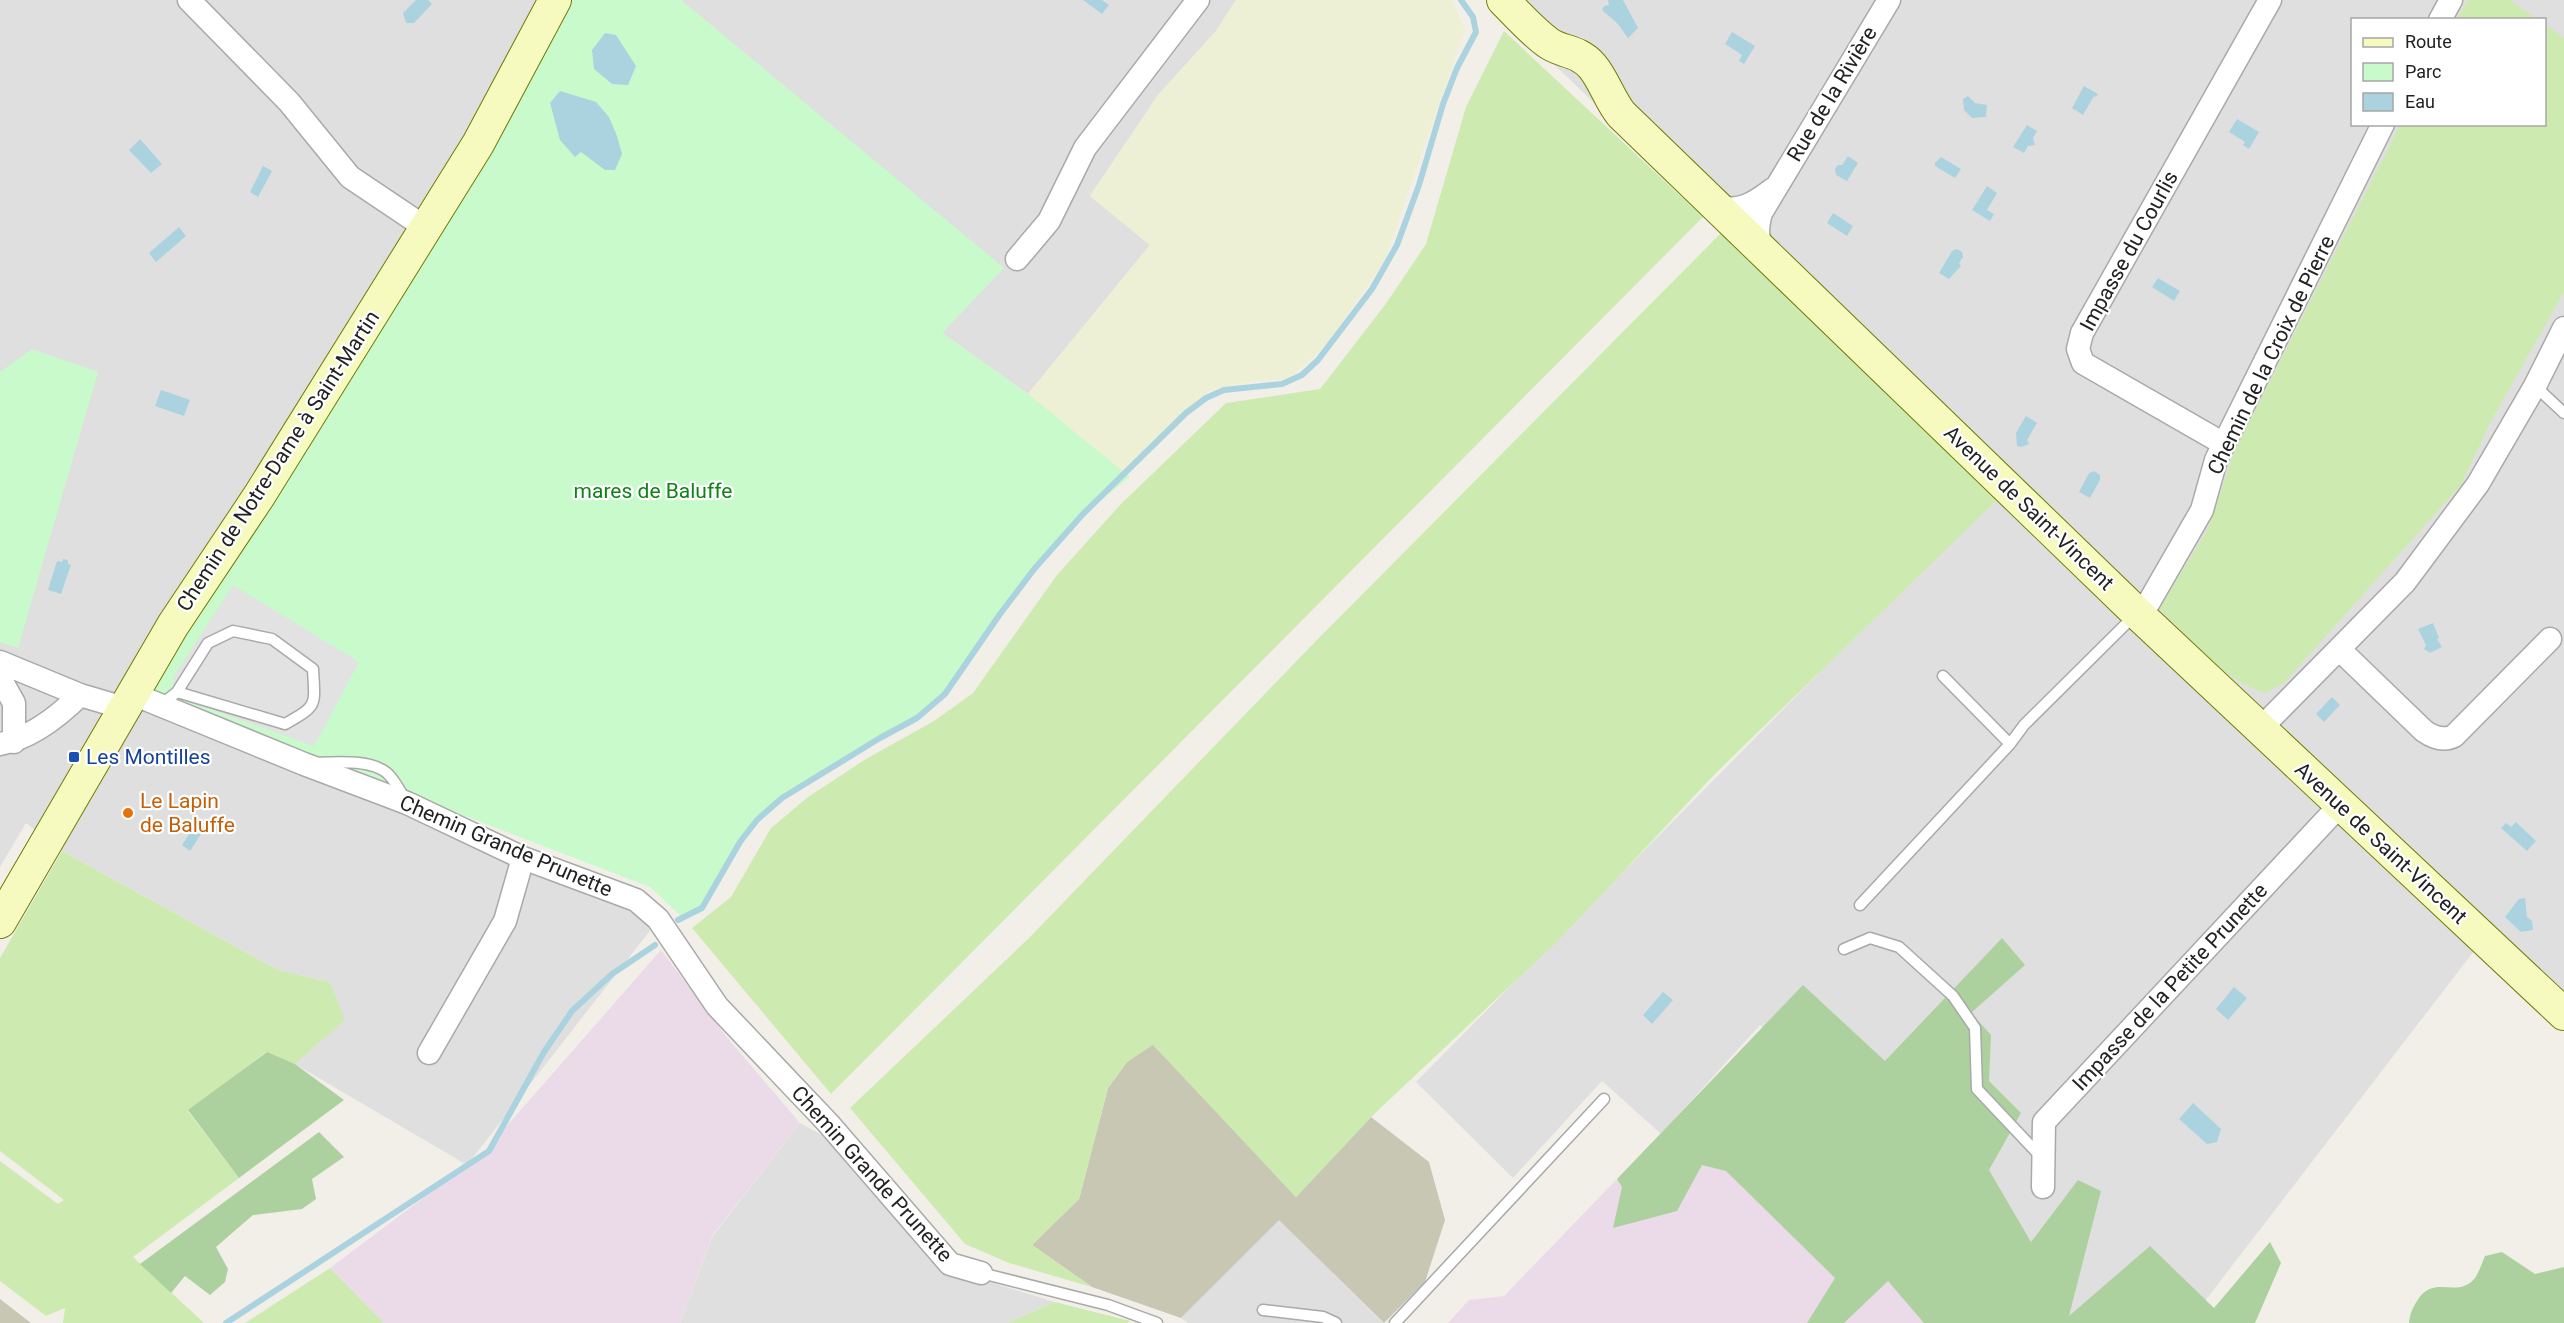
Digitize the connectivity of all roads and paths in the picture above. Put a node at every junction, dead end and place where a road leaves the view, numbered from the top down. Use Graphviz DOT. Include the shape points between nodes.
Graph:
graph roads {
  1 [pos="189,0"];
  2 [pos="555,0"];
  3 [pos="1198,0"];
  4 [pos="1503,0"];
  5 [pos="1888,0"];
  6 [pos="2270,0"];
  7 [pos="2451,0"];
  8 [pos="2441,18"];
  9 [pos="2382,126"];
  10 [pos="1775,188"];
  11 [pos="1716,206"];
  12 [pos="426,228"];
  13 [pos="1768,256"];
  14 [pos="1017,259"];
  15 [pos="2564,328"];
  16 [pos="2535,386"];
  17 [pos="2564,413"];
  18 [pos="2224,444"];
  19 [pos="2139,615"];
  20 [pos="2550,639"];
  21 [pos="2338,649"];
  22 [pos="0,662"];
  23 [pos="1943,676"];
  24 [pos="0,678"];
  25 [pos="80,695"];
  26 [pos="148,700"];
  27 [pos="2259,730"];
  28 [pos="7,743"];
  29 [pos="2010,744"];
  30 [pos="2340,805"];
  31 [pos="523,858"];
  32 [pos="1860,905"];
  33 [pos="0,921"];
  34 [pos="1844,949"];
  35 [pos="2564,1014"];
  36 [pos="429,1053"];
  37 [pos="1605,1100"];
  38 [pos="2043,1160"];
  39 [pos="2043,1187"];
  40 [pos="981,1273"];
  41 [pos="1263,1310"];
  42 [pos="1156,1323"];
  43 [pos="1336,1323"];
  44 [pos="1395,1323"];
  1 -- 12 [label="street" via="289,102 350,177"];
  2 -- 12 [label="street, Chemin de Notre-Dame à Saint-Martin" via="493,118"];
  3 -- 14 [label="street" via="1085,148 1049,221"];
  4 -- 11 [label="street, Avenue de Saint-Vincent" via="1549,44 1570,50 1588,62 1621,114"];
  5 -- 10 [label="street, Rue de la Rivière"];
  6 -- 18 [label="street, Impasse du Courlis" via="2082,333 2078,349 2083,363"];
  7 -- 8 [label="street"];
  9 -- 18 [label="street, Chemin de la Croix de Pierre"];
  10 -- 11 [label="street, Rue de la Rivière" via="1741,208 1727,210"];
  10 -- 13 [label="street, Rue de la Rivière" via="1757,228"];
  11 -- 13 [label="street, Avenue de Saint-Vincent"];
  12 -- 26 [label="street, Chemin de Notre-Dame à Saint-Martin" via="260,496 173,625"];
  13 -- 19 [label="street, Avenue de Saint-Vincent"];
  15 -- 16 [label="street"];
  16 -- 17 [label="lane"];
  16 -- 21 [label="street" via="2478,484 2405,582"];
  18 -- 19 [label="street, Chemin de la Croix de Pierre" via="2202,510"];
  19 -- 27 [label="street, Avenue de Saint-Vincent"];
  19 -- 29 [label="lane" via="2024,725"];
  20 -- 21 [label="street" via="2454,736 2446,739 2424,731"];
  21 -- 27 [label="street"];
  22 -- 25 [label="street, Chemin Grande Prunette"];
  23 -- 29 [label="lane"];
  24 -- 28 [label="street" via="14,703"];
  25 -- 26 [label="street, Chemin Grande Prunette"];
  25 -- 28 [label="street" via="40,728"];
  26 -- 26 [label="lane" via="208,643 233,631 272,639 313,669 314,700 309,710 285,724"];
  26 -- 31 [label="street, Chemin Grande Prunette" via="407,803"];
  26 -- 33 [label="street, Chemin de Notre-Dame à Saint-Martin"];
  27 -- 30 [label="street, Avenue de Saint-Vincent"];
  29 -- 32 [label="lane"];
  30 -- 35 [label="street, Avenue de Saint-Vincent"];
  30 -- 38 [label="street, Impasse de la Petite Prunette" via="2044,1122"];
  31 -- 36 [label="street" via="505,921"];
  31 -- 40 [label="street, Chemin Grande Prunette" via="636,900 658,919 717,1006 828,1123 950,1264"];
  34 -- 38 [label="lane" via="1870,938 1899,947 1953,996 1975,1028 1977,1089"];
  37 -- 44 [label="lane"];
  38 -- 39 [label="street, Impasse de la Petite Prunette"];
  40 -- 42 [label="lane" via="1108,1305"];
  41 -- 43 [label="lane" via="1323,1317"];
}
